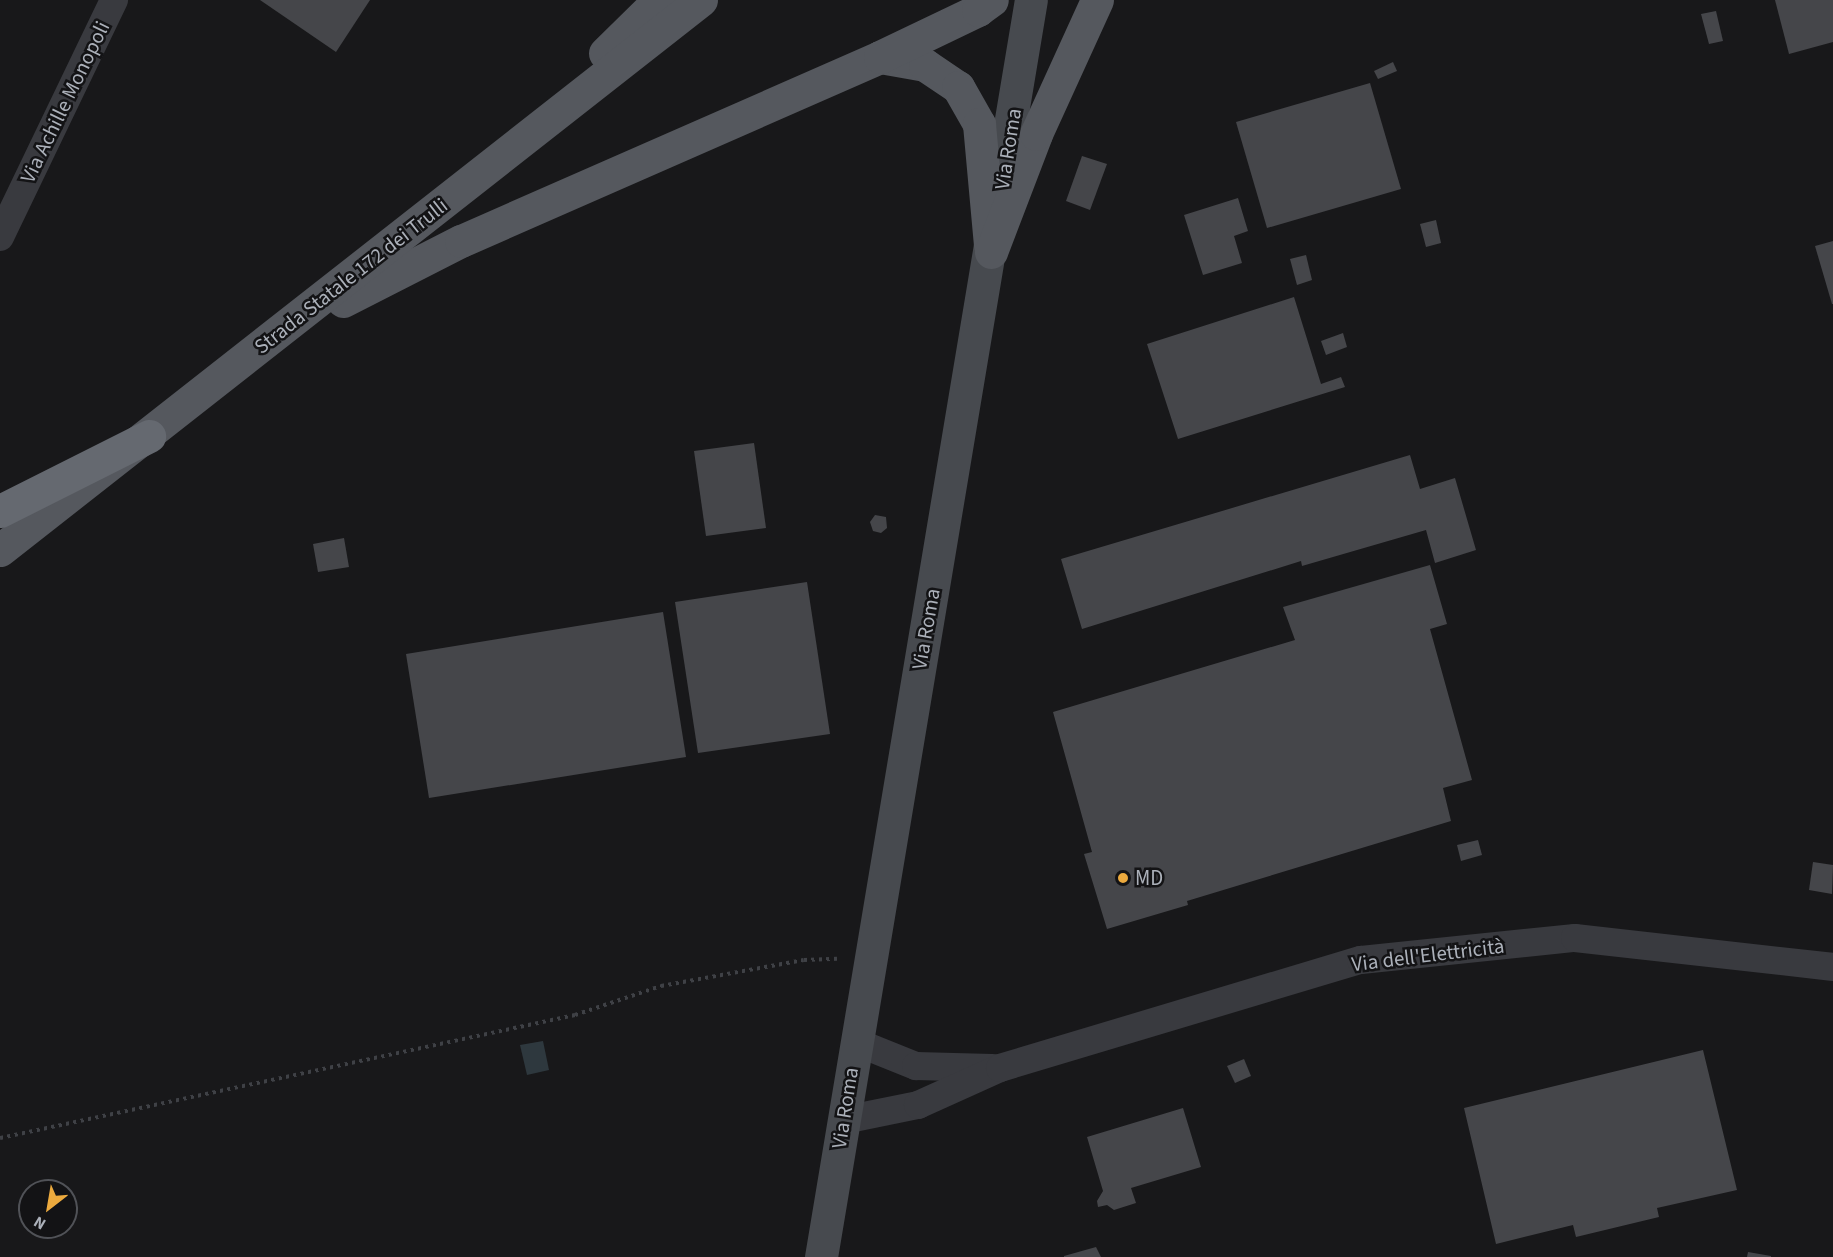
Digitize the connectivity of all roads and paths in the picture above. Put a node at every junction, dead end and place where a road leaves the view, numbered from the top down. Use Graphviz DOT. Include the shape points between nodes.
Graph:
graph roads {
  1 [pos="114,0"];
  2 [pos="658,0"];
  3 [pos="701,0"];
  4 [pos="992,0"];
  5 [pos="1031,0"];
  6 [pos="1097,0"];
  7 [pos="880,57"];
  8 [pos="479,175"];
  9 [pos="0,237"];
  10 [pos="991,252"];
  11 [pos="277,334"];
  12 [pos="149,436"];
  13 [pos="0,511"];
  14 [pos="0,550"];
  15 [pos="870,958"];
  16 [pos="1833,967"];
  17 [pos="856,1042"];
  18 [pos="1000,1068"];
  19 [pos="844,1120"];
  20 [pos="0,1138"];
  21 [pos="821,1257"];
  1 -- 9 [label="street, Via Achille Monopoli"];
  2 -- 8 [label="main road"];
  3 -- 8 [label="main road, Strada Statale 172 dei Trulli"];
  4 -- 7 [label="main road"];
  5 -- 10 [label="street, Via Roma"];
  6 -- 10 [label="main road" via="1036,134"];
  7 -- 10 [label="main road" via="925,65 958,87 979,124"];
  7 -- 11 [label="main road" via="461,241"];
  8 -- 11 [label="main road, Strada Statale 172 dei Trulli"];
  10 -- 15 [label="street, Via Roma"];
  11 -- 12 [label="main road, Strada Statale 172 dei Trulli"];
  12 -- 13 [label="highway"];
  12 -- 14 [label="main road, Strada Statale 172 dei Trulli"];
  15 -- 17 [label="street, Via Roma"];
  15 -- 20 [label="path" via="804,960 661,986 575,1015"];
  16 -- 18 [label="street, Via dell'Elettricità" via="1575,938 1361,960"];
  17 -- 18 [label="street, Via dell'Elettricità" via="916,1066"];
  17 -- 19 [label="street, Via Roma"];
  18 -- 19 [label="street, Via dell'Elettricità" via="918,1105"];
  19 -- 21 [label="street, Via Roma"];
}
